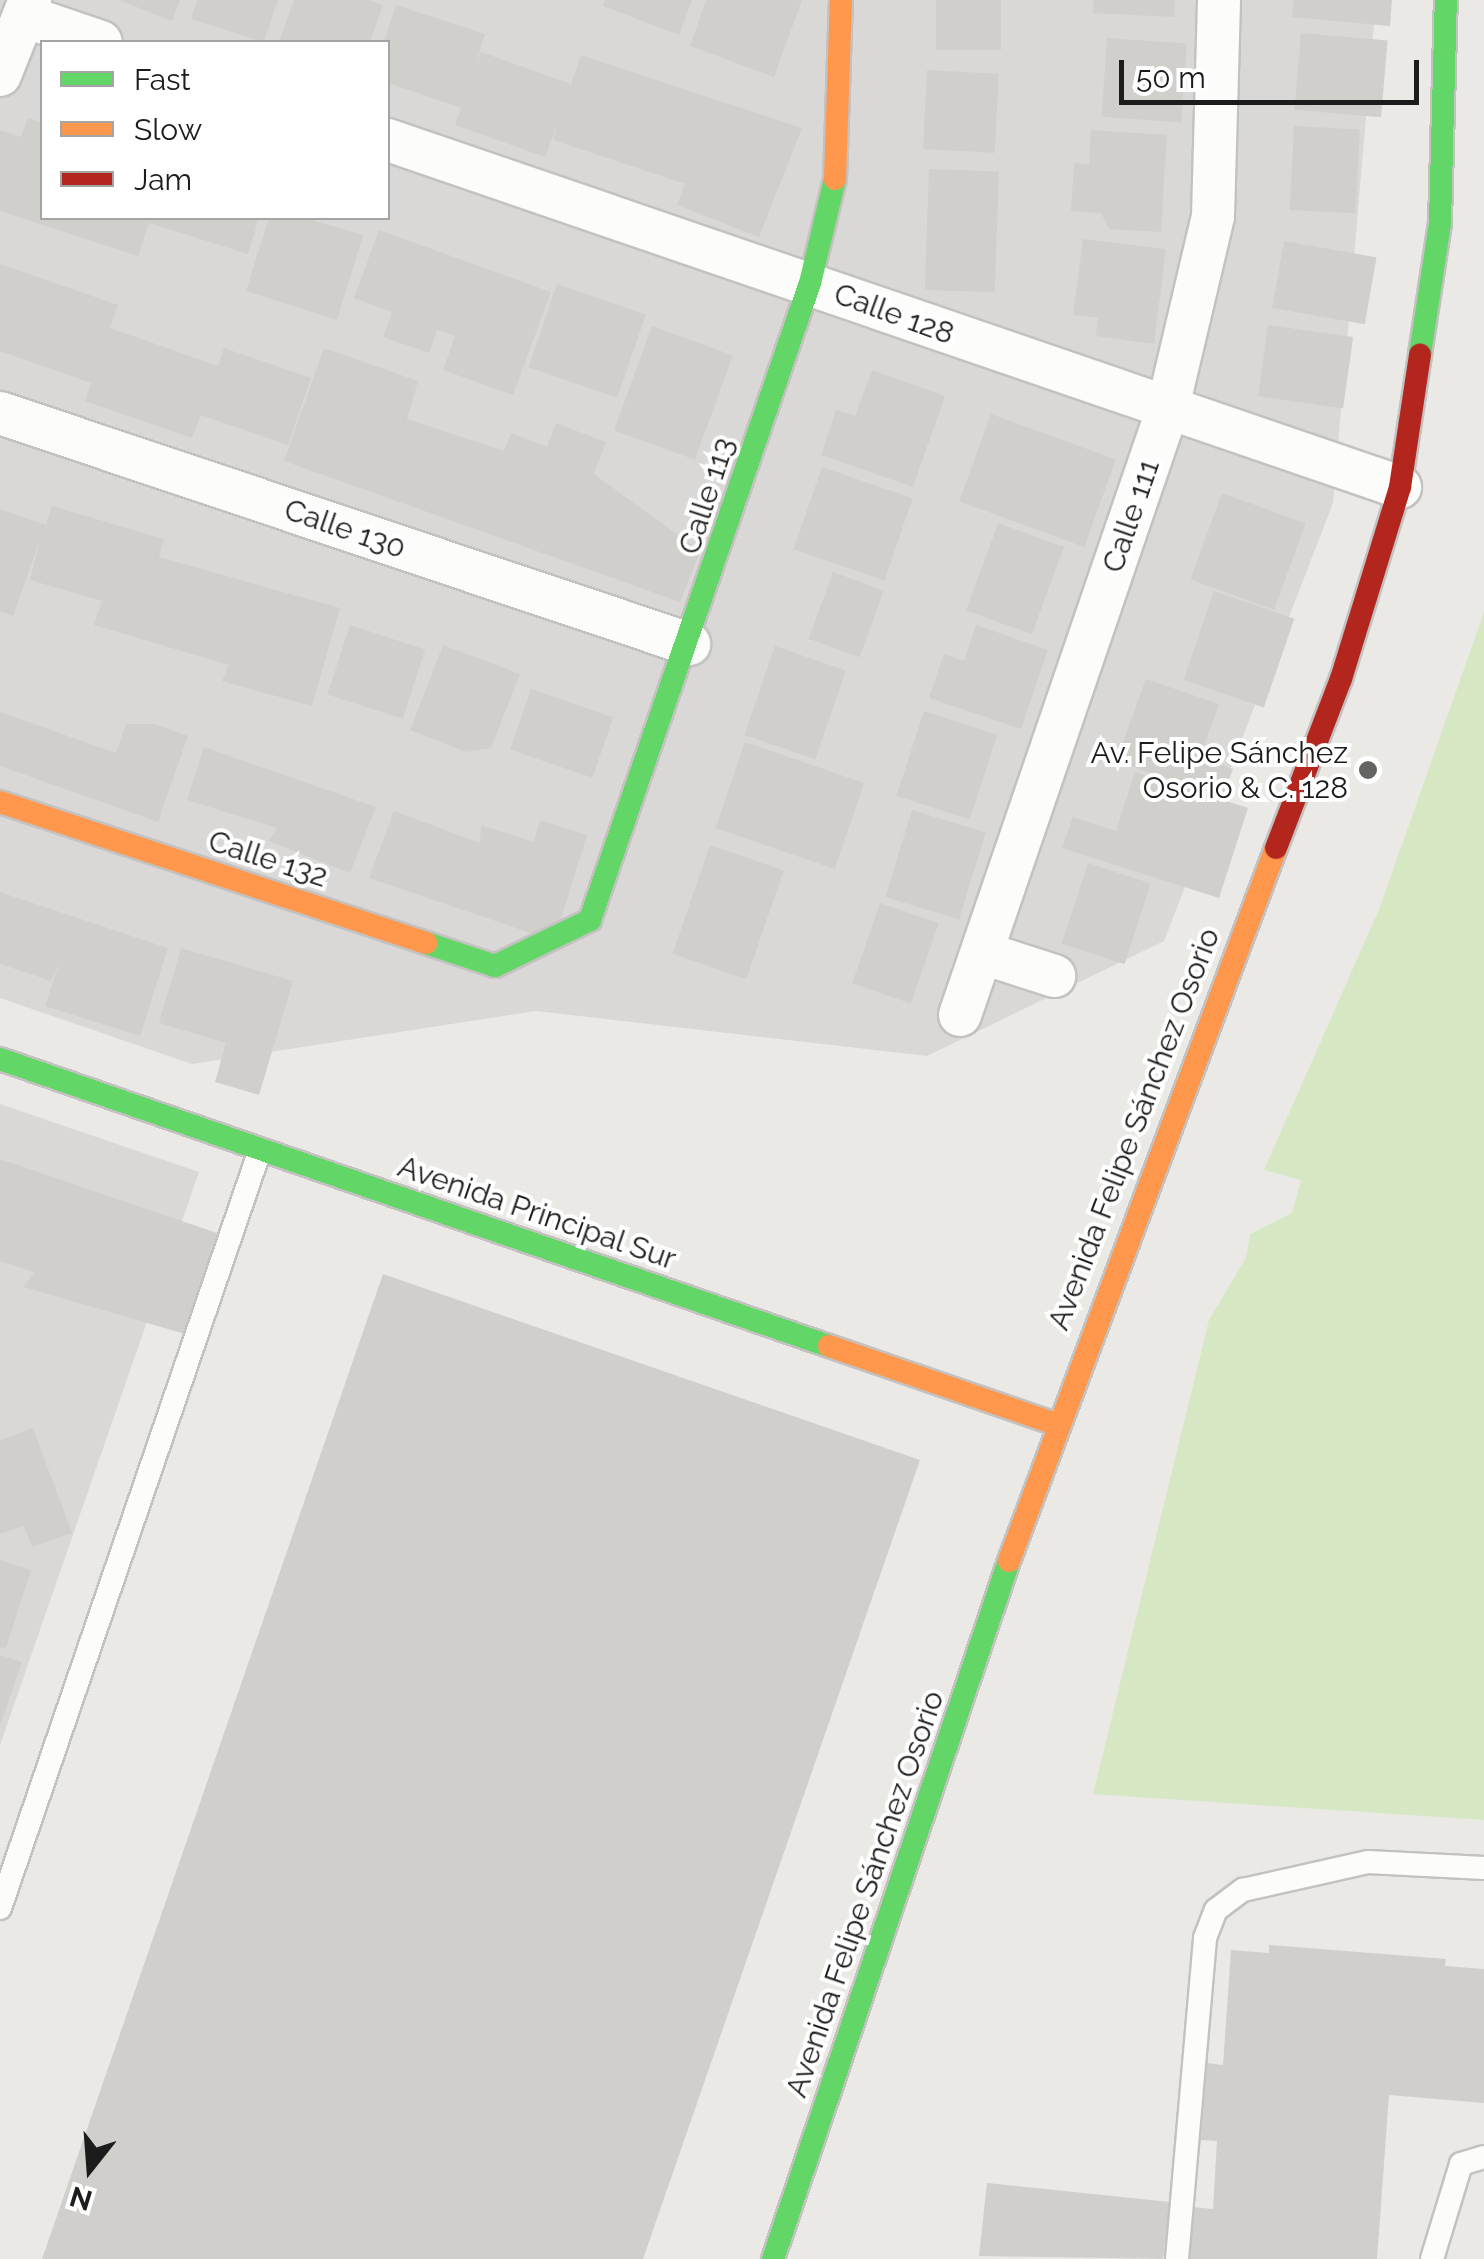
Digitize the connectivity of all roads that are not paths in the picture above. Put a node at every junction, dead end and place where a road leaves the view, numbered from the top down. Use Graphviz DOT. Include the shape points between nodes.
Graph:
graph roads {
  1 [pos="840,0"];
  2 [pos="1219,0"];
  3 [pos="1446,0"];
  4 [pos="27,8"];
  5 [pos="97,40"];
  6 [pos="0,75"];
  7 [pos="390,141"];
  8 [pos="810,284"];
  9 [pos="1167,411"];
  10 [pos="0,413"];
  11 [pos="1400,487"];
  12 [pos="689,644"];
  13 [pos="0,802"];
  14 [pos="983,953"];
  15 [pos="517,956"];
  16 [pos="1054,976"];
  17 [pos="960,1015"];
  18 [pos="0,1060"];
  19 [pos="260,1150"];
  20 [pos="1055,1424"];
  21 [pos="1484,1868"];
  22 [pos="0,1908"];
  23 [pos="1484,2157"];
  24 [pos="773,2259"];
  25 [pos="1178,2259"];
  26 [pos="1432,2259"];
  1 -- 8 [label="street, Calle 113" via="838,168"];
  2 -- 9 [label="street, Calle 111" via="1214,216"];
  3 -- 11 [label="street, Avenida Felipe Sánchez Osorio" via="1440,223"];
  4 -- 5 [label="street"];
  4 -- 6 [label="street"];
  7 -- 8 [label="street, Calle 128"];
  8 -- 9 [label="street, Calle 128"];
  8 -- 12 [label="street, Calle 113"];
  9 -- 11 [label="street, Calle 128"];
  9 -- 14 [label="street, Calle 111"];
  10 -- 12 [label="street, Calle 130"];
  11 -- 20 [label="street, Avenida Felipe Sánchez Osorio" via="1341,680"];
  12 -- 15 [label="street, Calle 113" via="590,920"];
  13 -- 15 [label="street, Calle 132" via="495,966"];
  14 -- 16 [label="street"];
  14 -- 17 [label="street, Calle 111"];
  18 -- 19 [label="street, Avenida Principal Sur"];
  19 -- 20 [label="street, Avenida Principal Sur"];
  19 -- 22 [label="lane"];
  20 -- 24 [label="street, Avenida Felipe Sánchez Osorio"];
  21 -- 25 [label="lane" via="1368,1862 1243,1890 1216,1910 1205,1938"];
  23 -- 26 [label="lane" via="1461,2164"];
}
